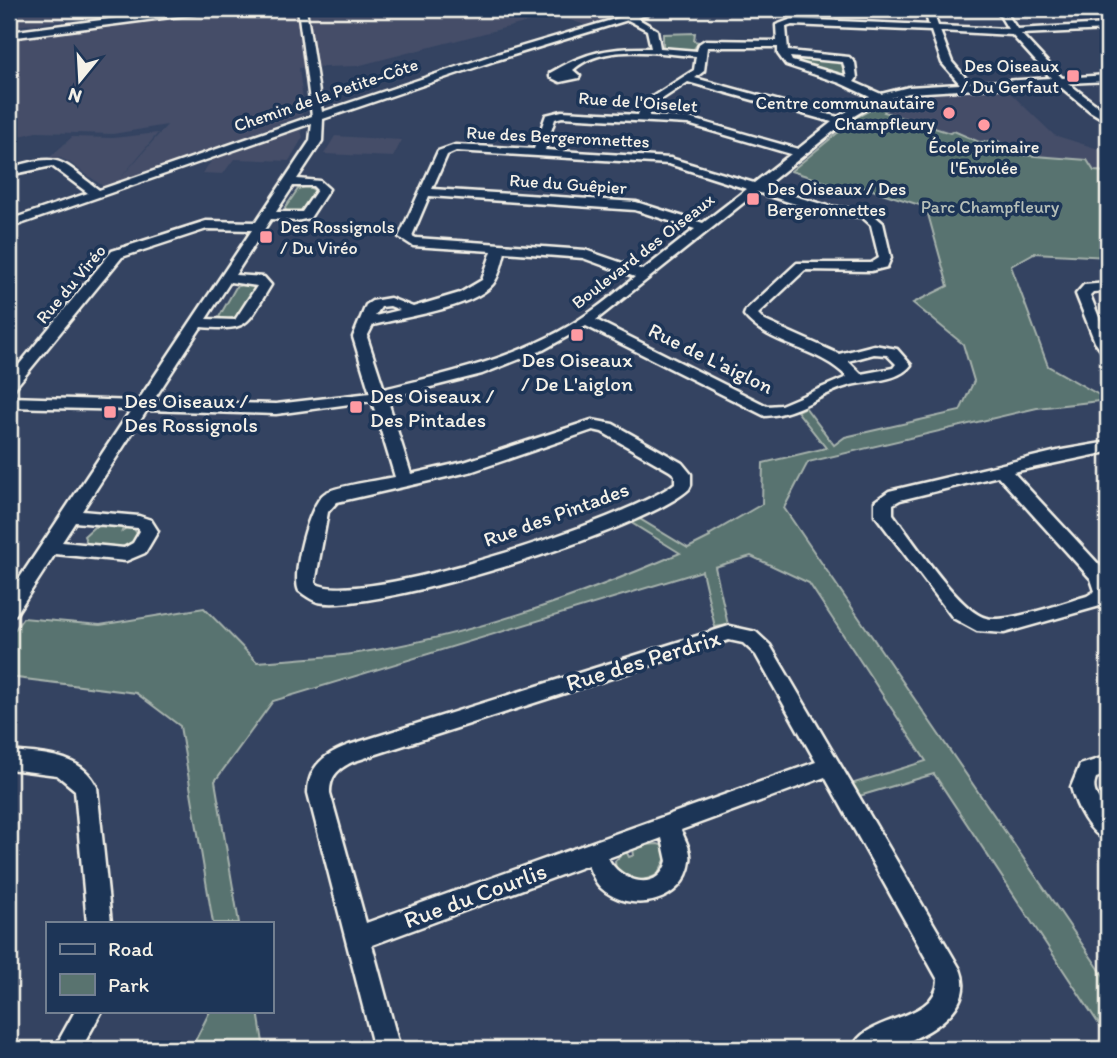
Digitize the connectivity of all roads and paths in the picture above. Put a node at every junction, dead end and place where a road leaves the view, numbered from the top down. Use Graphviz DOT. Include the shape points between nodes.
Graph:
graph roads {
  1 [pos="175,9"];
  2 [pos="209,9"];
  3 [pos="302,9"];
  4 [pos="658,9"];
  5 [pos="928,9"];
  6 [pos="1000,9"];
  7 [pos="628,17"];
  8 [pos="1108,27"];
  9 [pos="935,28"];
  10 [pos="1015,32"];
  11 [pos="9,33"];
  12 [pos="783,49"];
  13 [pos="655,52"];
  14 [pos="702,54"];
  15 [pos="566,71"];
  16 [pos="1108,78"];
  17 [pos="688,79"];
  18 [pos="1062,81"];
  19 [pos="847,82"];
  20 [pos="673,87"];
  21 [pos="968,87"];
  22 [pos="878,97"];
  23 [pos="654,98"];
  24 [pos="317,115"];
  25 [pos="643,118"];
  26 [pos="1108,119"];
  27 [pos="839,121"];
  28 [pos="539,153"];
  29 [pos="800,153"];
  30 [pos="9,172"];
  31 [pos="290,182"];
  32 [pos="757,188"];
  33 [pos="424,192"];
  34 [pos="97,194"];
  35 [pos="264,221"];
  36 [pos="9,224"];
  37 [pos="705,228"];
  38 [pos="500,248"];
  39 [pos="646,276"];
  40 [pos="227,278"];
  41 [pos="1108,287"];
  42 [pos="587,321"];
  43 [pos="198,323"];
  44 [pos="1108,350"];
  45 [pos="839,360"];
  46 [pos="857,379"];
  47 [pos="9,386"];
  48 [pos="378,396"];
  49 [pos="9,402"];
  50 [pos="144,406"];
  51 [pos="1108,447"];
  52 [pos="1002,470"];
  53 [pos="405,482"];
  54 [pos="72,516"];
  55 [pos="51,547"];
  56 [pos="9,609"];
  57 [pos="9,760"];
  58 [pos="1108,765"];
  59 [pos="830,766"];
  60 [pos="667,825"];
  61 [pos="1108,831"];
  62 [pos="593,852"];
  63 [pos="99,922"];
  64 [pos="358,938"];
  65 [pos="88,1012"];
  66 [pos="66,1049"];
  67 [pos="387,1049"];
  68 [pos="865,1049"];
  1 -- 11 [label="main road"];
  2 -- 11 [label="main road"];
  3 -- 24 [label="street"];
  4 -- 7 [label="street, Chemin de la Petite-Côte"];
  5 -- 9 [label="street"];
  6 -- 10 [label="street"];
  7 -- 13 [label="street" via="655,32"];
  7 -- 24 [label="street, Chemin de la Petite-Côte"];
  8 -- 10 [label="street"];
  9 -- 10 [label="street"];
  9 -- 12 [label="street" via="788,22 781,26"];
  9 -- 21 [label="street" via="951,68"];
  10 -- 18 [label="street"];
  12 -- 14 [label="street" via="709,41 702,45"];
  12 -- 19 [label="street" via="787,61 796,66"];
  12 -- 19 [label="street" via="846,59 852,78"];
  13 -- 14 [label="street"];
  13 -- 15 [label="street" via="596,55"];
  14 -- 17 [label="street" via="700,71"];
  16 -- 18 [label="street, Boulevard des Oiseaux"];
  17 -- 20 [label="street"];
  17 -- 27 [label="street"];
  18 -- 21 [label="street, Boulevard des Oiseaux"];
  18 -- 26 [label="street"];
  19 -- 22 [label="street"];
  20 -- 23 [label="street"];
  20 -- 23 [label="street" via="652,86 648,96"];
  21 -- 22 [label="street, Boulevard des Oiseaux"];
  22 -- 27 [label="street, Boulevard des Oiseaux"];
  23 -- 25 [label="street" via="645,106"];
  24 -- 31 [label="street" via="317,138"];
  24 -- 34 [label="street, Chemin de la Petite-Côte"];
  25 -- 28 [label="street, Rue de l'Oiselet" via="553,115"];
  25 -- 29 [label="street, Rue de l'Oiselet" via="692,121"];
  27 -- 29 [label="street, Boulevard des Oiseaux"];
  28 -- 32 [label="street, Rue des Bergeronnettes" via="667,160"];
  28 -- 33 [label="street, Rue des Bergeronnettes" via="445,150"];
  29 -- 32 [label="street, Boulevard des Oiseaux"];
  30 -- 34 [label="street" via="55,162"];
  31 -- 35 [label="street"];
  31 -- 35 [label="street, Rue du Viréo" via="318,184 323,189 306,215"];
  32 -- 37 [label="street, Boulevard des Oiseaux"];
  32 -- 45 [label="street" via="827,210 865,214 876,221 885,258 882,265 802,265 751,313 756,323"];
  33 -- 37 [label="street, Rue du Guêpier" via="636,205"];
  33 -- 38 [label="street, Rue des Bergeronnettes" via="406,239"];
  34 -- 36 [label="street, Chemin de la Petite-Côte"];
  35 -- 40 [label="street"];
  35 -- 47 [label="street, Rue du Viréo" via="206,225 117,254"];
  37 -- 39 [label="street, Boulevard des Oiseaux"];
  38 -- 39 [label="street, Rue des Bergeronnettes" via="585,254"];
  38 -- 48 [label="street" via="484,286 445,302 368,322 362,328 360,337"];
  39 -- 42 [label="street, Boulevard des Oiseaux"];
  40 -- 43 [label="street"];
  40 -- 43 [label="street" via="264,285 240,323"];
  41 -- 44 [label="street" via="1083,292"];
  42 -- 46 [label="street, Rue de L'aiglon" via="765,411 785,410"];
  42 -- 48 [label="street, Boulevard des Oiseaux" via="492,365"];
  43 -- 50 [label="street"];
  45 -- 46 [label="street"];
  45 -- 46 [label="street, Rue de L'aiglon" via="882,349 904,363 898,371"];
  48 -- 50 [label="street, Boulevard des Oiseaux" via="276,408"];
  48 -- 53 [label="street"];
  49 -- 50 [label="street, Boulevard des Oiseaux"];
  50 -- 54 [label="street"];
  51 -- 52 [label="street"];
  52 -- 52 [label="street" via="891,496 883,504 883,512 957,610 978,624 999,627 1100,598 1105,589 1102,578"];
  53 -- 53 [label="street, Rue des Pintades" via="340,494 325,502 305,576 309,589 323,596 352,594 513,557 638,510 679,489 684,480 676,467 611,430 592,425 496,458"];
  54 -- 55 [label="street"];
  54 -- 55 [label="street" via="143,523 149,531 139,548 126,555"];
  55 -- 56 [label="street"];
  57 -- 63 [label="street" via="65,768 86,787"];
  58 -- 61 [label="street" via="1088,772 1082,787 1086,801"];
  59 -- 60 [label="street, Rue du Courlis"];
  59 -- 64 [label="street, Rue des Perdrix" via="761,646 734,633 346,755 324,770 318,789"];
  59 -- 68 [label="street, Rue des Perdrix" via="946,967 952,985 942,1008"];
  60 -- 62 [label="street, Rue du Courlis"];
  60 -- 62 [label="street" via="677,847 678,865 670,880 649,892 631,892 614,884"];
  62 -- 64 [label="street, Rue du Courlis"];
  64 -- 67 [label="street, Rue des Perdrix"];
  65 -- 66 [label="street"];
}
